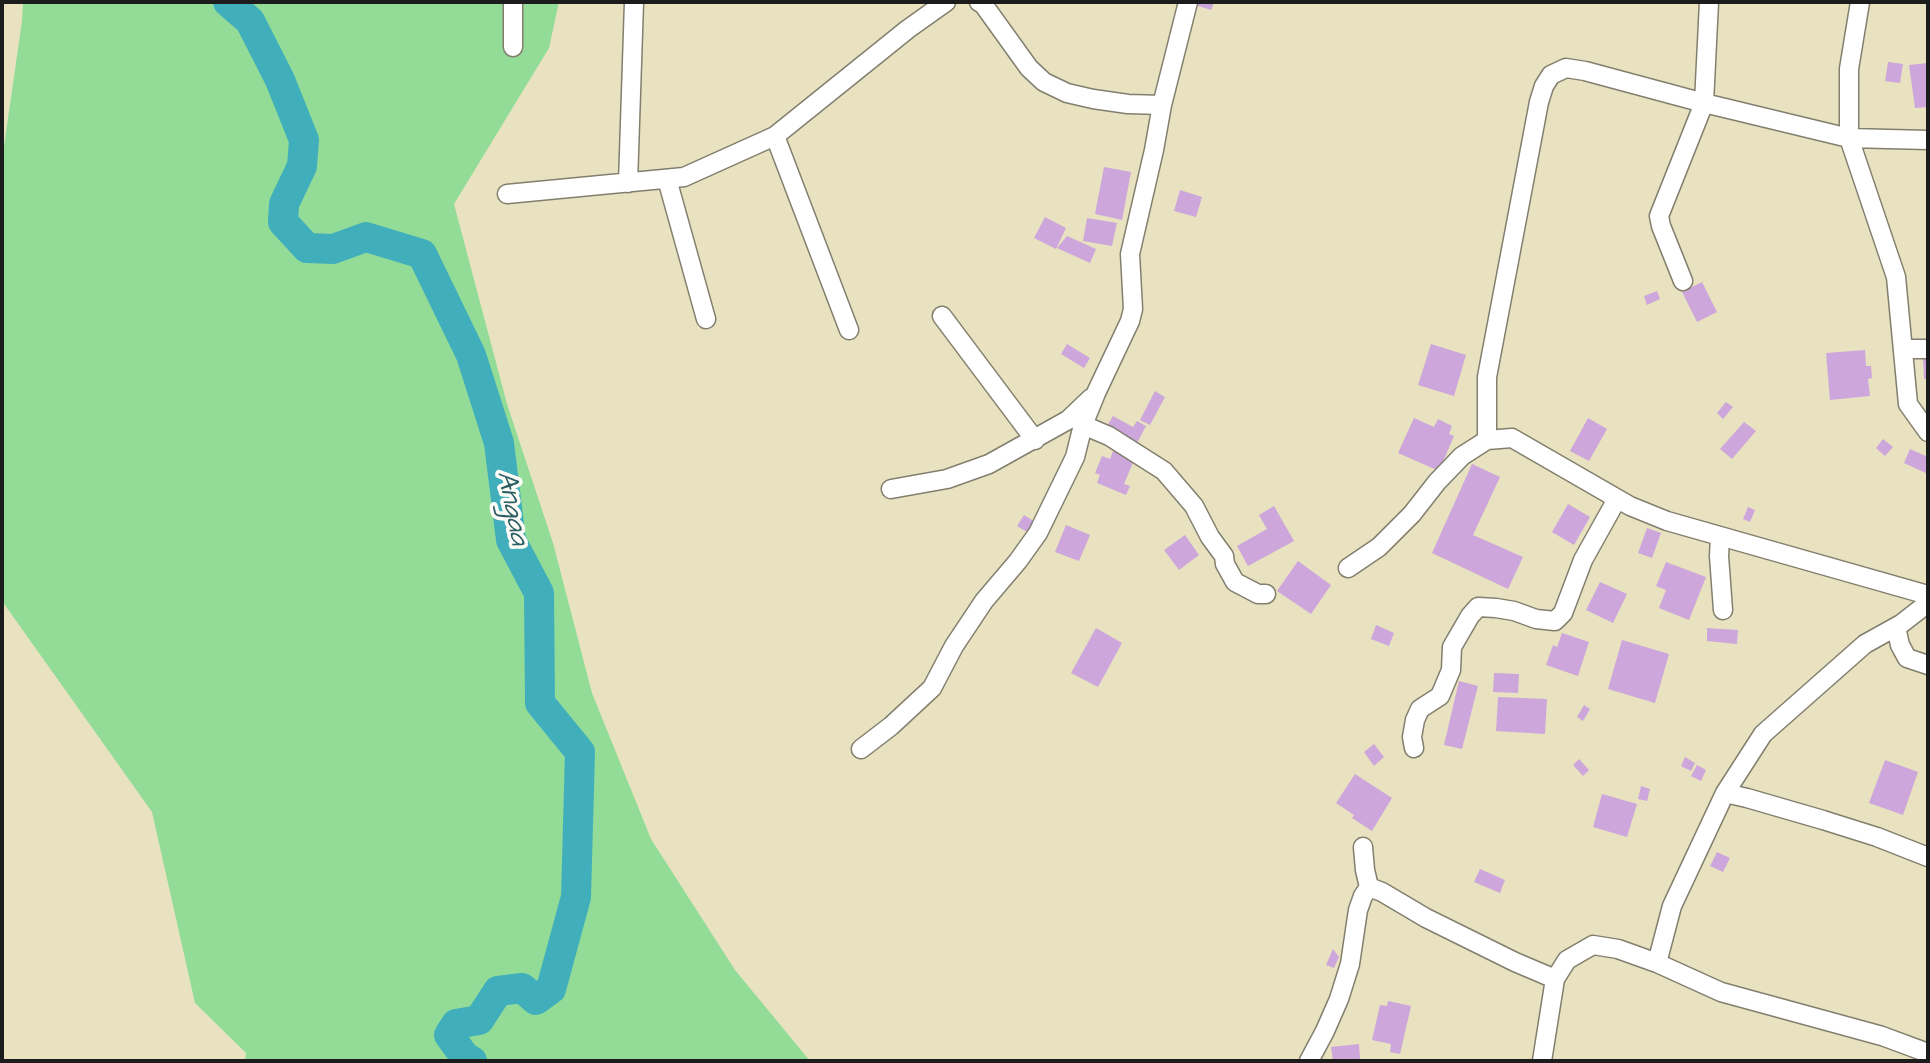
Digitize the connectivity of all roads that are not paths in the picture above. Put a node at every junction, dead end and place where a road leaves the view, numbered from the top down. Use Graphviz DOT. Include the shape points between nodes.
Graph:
graph roads {
  1 [pos="513,2"];
  2 [pos="634,2"];
  3 [pos="946,2"];
  4 [pos="979,2"];
  5 [pos="1188,2"];
  6 [pos="1709,2"];
  7 [pos="1860,2"];
  8 [pos="513,47"];
  9 [pos="1704,103"];
  10 [pos="1162,105"];
  11 [pos="775,136"];
  12 [pos="1849,138"];
  13 [pos="1928,140"];
  14 [pos="667,179"];
  15 [pos="628,183"];
  16 [pos="507,194"];
  17 [pos="1683,281"];
  18 [pos="942,316"];
  19 [pos="706,319"];
  20 [pos="849,330"];
  21 [pos="1903,349"];
  22 [pos="1928,349"];
  23 [pos="1096,393"];
  24 [pos="1083,425"];
  25 [pos="1928,432"];
  26 [pos="1035,440"];
  27 [pos="1487,440"];
  28 [pos="891,489"];
  29 [pos="1618,499"];
  30 [pos="1720,537"];
  31 [pos="1348,568"];
  32 [pos="1266,594"];
  33 [pos="1928,595"];
  34 [pos="1928,603"];
  35 [pos="1723,610"];
  36 [pos="1896,627"];
  37 [pos="1928,665"];
  38 [pos="1414,748"];
  39 [pos="861,749"];
  40 [pos="1726,793"];
  41 [pos="1363,847"];
  42 [pos="1928,857"];
  43 [pos="1369,887"];
  44 [pos="1657,963"];
  45 [pos="1555,979"];
  46 [pos="1928,1053"];
  47 [pos="1309,1061"];
  48 [pos="1542,1061"];
  1 -- 8 [label="street"];
  2 -- 15 [label="street"];
  3 -- 11 [label="street"];
  4 -- 10 [label="street" via="1044,82 1093,99"];
  5 -- 10 [label="street"];
  6 -- 9 [label="street"];
  7 -- 12 [label="street" via="1849,69"];
  9 -- 12 [label="street"];
  9 -- 17 [label="street" via="1659,216"];
  9 -- 27 [label="street" via="1576,69 1552,75 1539,102 1487,377"];
  10 -- 23 [label="street" via="1130,254 1133,309"];
  11 -- 14 [label="street" via="684,177"];
  11 -- 20 [label="street"];
  12 -- 13 [label="street"];
  12 -- 21 [label="street" via="1896,277"];
  14 -- 15 [label="street"];
  14 -- 19 [label="street"];
  15 -- 16 [label="street"];
  18 -- 26 [label="street"];
  21 -- 22 [label="street"];
  21 -- 25 [label="street" via="1908,404"];
  23 -- 24 [label="street"];
  23 -- 26 [label="street" via="1068,420"];
  24 -- 32 [label="street" via="1110,436 1164,471 1194,506 1235,582"];
  24 -- 39 [label="street" via="1075,457 1038,533 984,601 932,688"];
  26 -- 28 [label="street" via="947,479"];
  27 -- 29 [label="street" via="1512,438"];
  27 -- 31 [label="street" via="1462,456 1379,547"];
  29 -- 30 [label="street" via="1667,521"];
  29 -- 38 [label="street" via="1555,621 1496,608 1478,607 1470,616 1452,647 1451,670 1440,696 1420,709 1415,720"];
  30 -- 33 [label="street"];
  30 -- 35 [label="street"];
  34 -- 36 [label="street"];
  36 -- 37 [label="street" via="1907,657"];
  36 -- 40 [label="street" via="1865,644 1763,734"];
  40 -- 42 [label="street" via="1824,820"];
  40 -- 44 [label="street" via="1672,906"];
  41 -- 43 [label="street"];
  43 -- 45 [label="street"];
  43 -- 47 [label="street" via="1358,910 1339,999"];
  44 -- 45 [label="street" via="1618,948 1593,945 1567,960"];
  44 -- 46 [label="street" via="1721,992"];
  45 -- 48 [label="street"];
}
